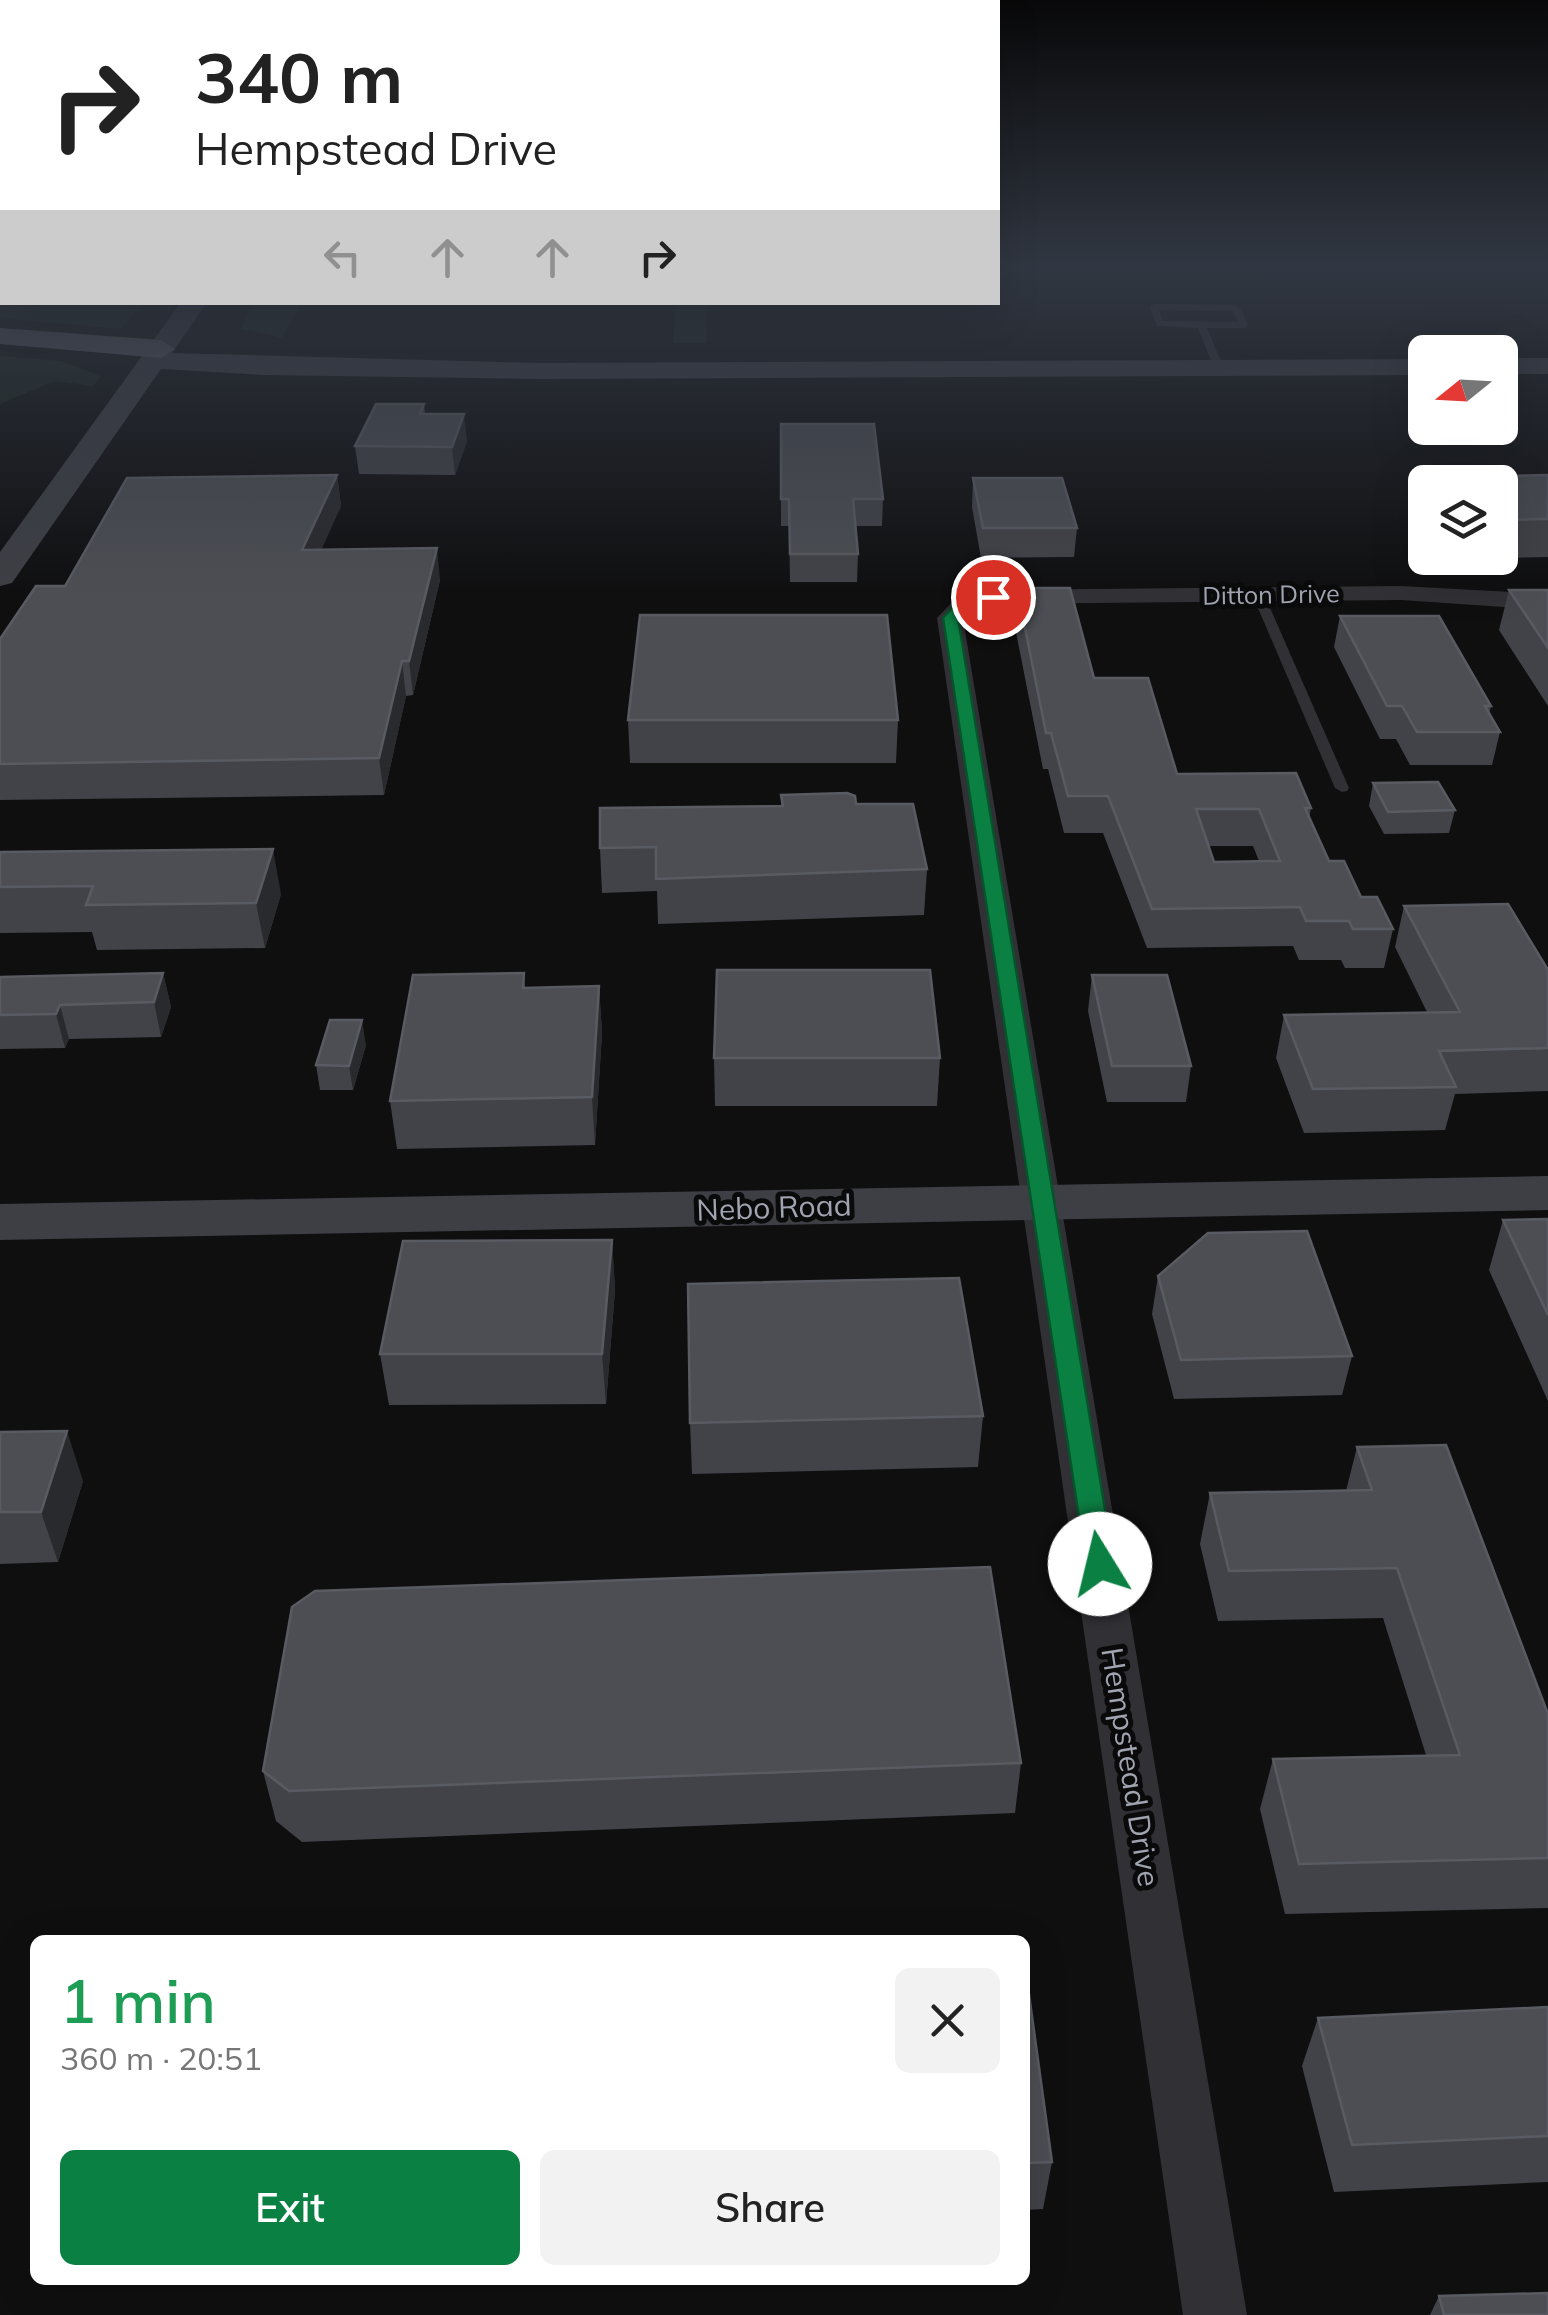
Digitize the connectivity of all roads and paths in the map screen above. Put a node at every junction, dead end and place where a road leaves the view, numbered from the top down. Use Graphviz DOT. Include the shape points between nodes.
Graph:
graph roads {
  1 [pos="141,377"];
  2 [pos="0,576"];
  3 [pos="1258,594"];
  4 [pos="993,597"];
  5 [pos="1548,602"];
  6 [pos="1342,788"];
  7 [pos="1548,1193"];
  8 [pos="1044,1199"];
  9 [pos="0,1222"];
  10 [pos="1215,2315"];
  1 -- 2 [label="street"];
  3 -- 4 [label="street, Ditton Drive"];
  3 -- 5 [label="street, Ditton Drive"];
  3 -- 6 [label="lane"];
  4 -- 8 [label="street, Hempstead Drive" via="967,601 950,618"];
  7 -- 8 [label="street, Nebo Road"];
  8 -- 9 [label="street, Nebo Road"];
  8 -- 10 [label="street, Hempstead Drive"];
}
